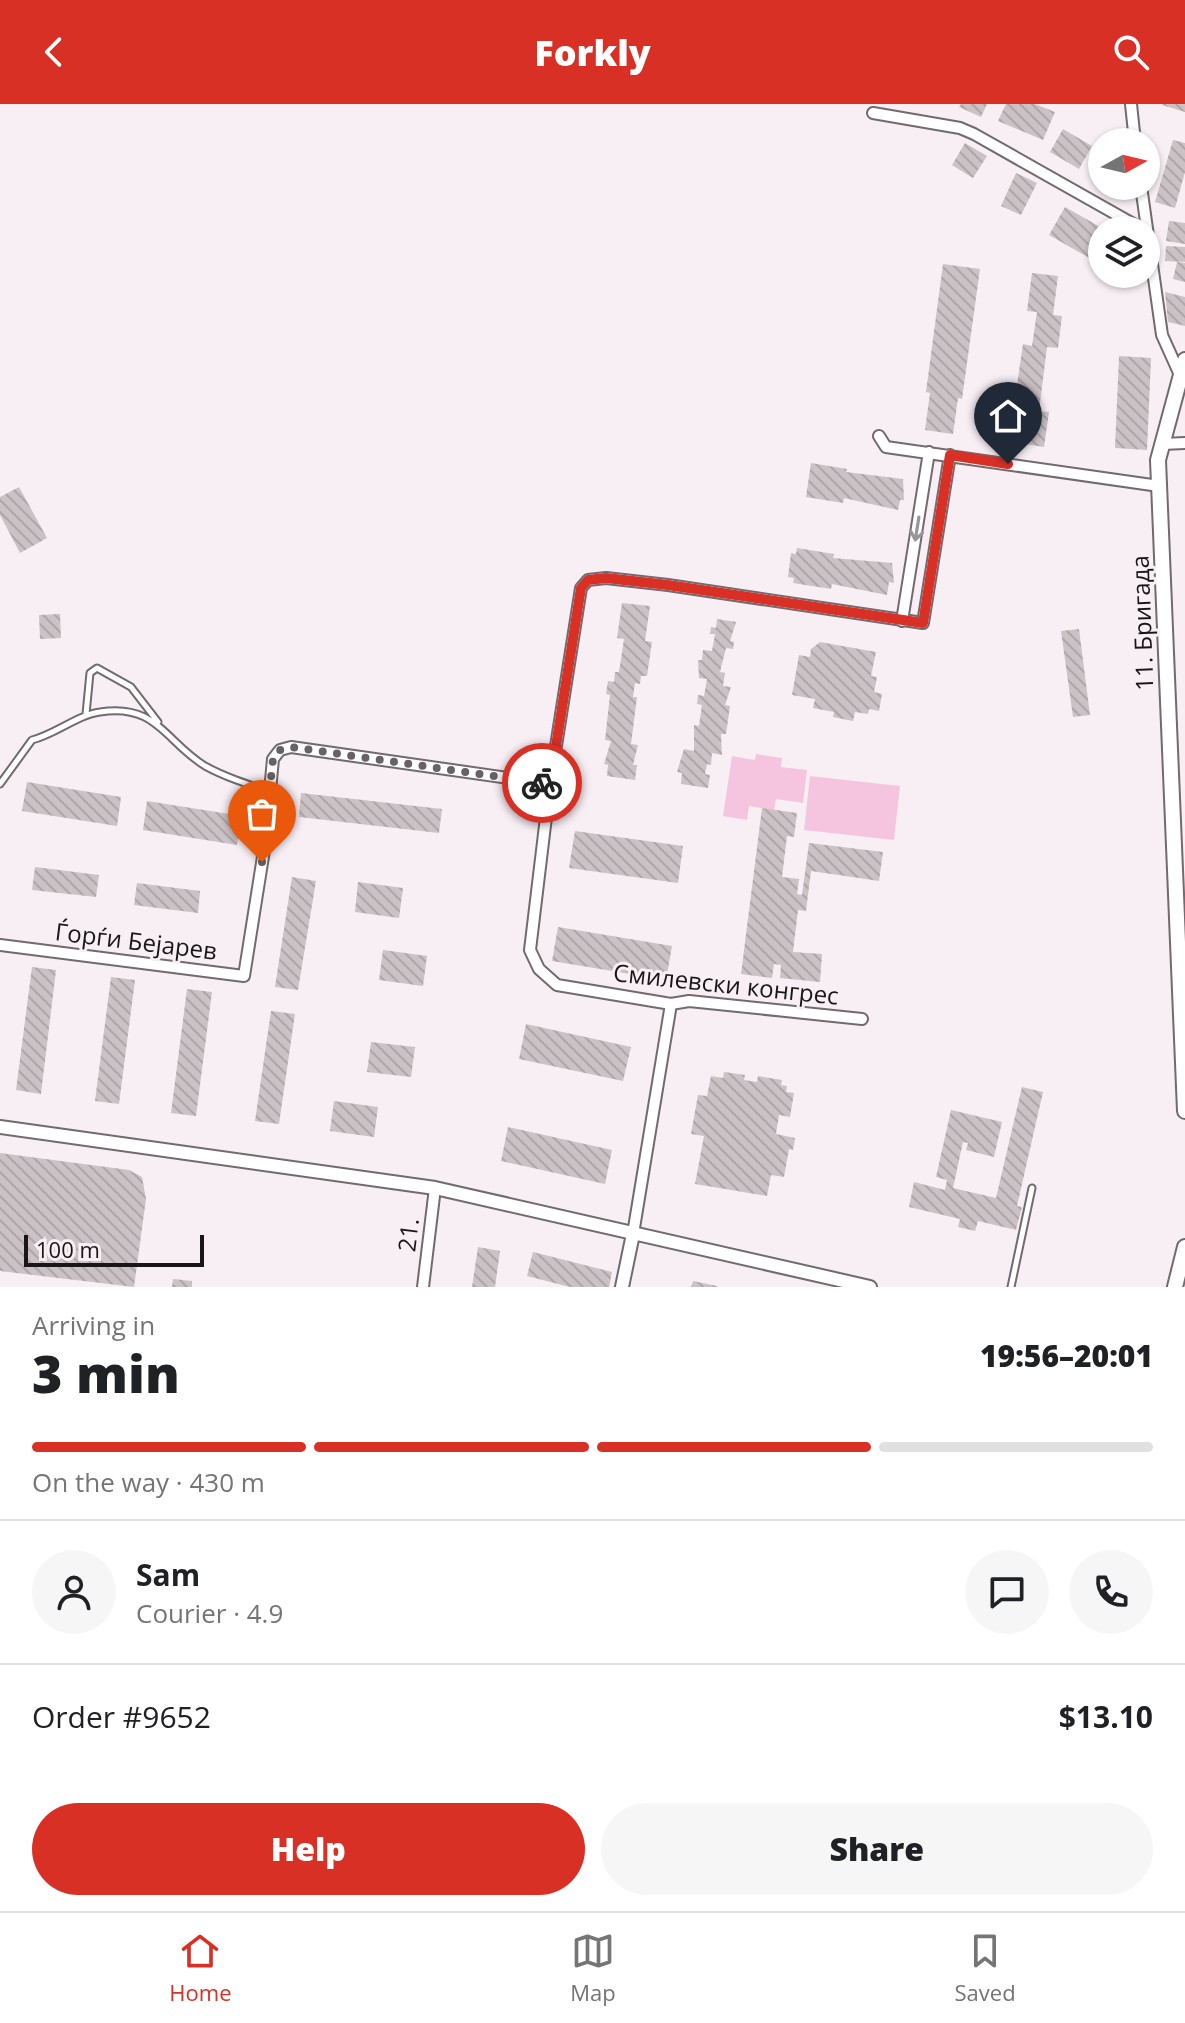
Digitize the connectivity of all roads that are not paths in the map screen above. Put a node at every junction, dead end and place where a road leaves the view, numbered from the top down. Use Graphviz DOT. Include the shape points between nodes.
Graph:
graph roads {
  1 [pos="905,104"];
  2 [pos="1131,104"];
  3 [pos="873,113"];
  4 [pos="904,117"];
  5 [pos="1134,128"];
  6 [pos="1119,216"];
  7 [pos="1155,288"];
  8 [pos="1185,360"];
  9 [pos="1182,375"];
  10 [pos="879,436"];
  11 [pos="1185,443"];
  12 [pos="1162,444"];
  13 [pos="929,452"];
  14 [pos="950,455"];
  15 [pos="1159,486"];
  16 [pos="902,621"];
  17 [pos="86,715"];
  18 [pos="158,723"];
  19 [pos="0,784"];
  20 [pos="550,784"];
  21 [pos="270,791"];
  22 [pos="1179,799"];
  23 [pos="0,945"];
  24 [pos="671,1004"];
  25 [pos="862,1019"];
  26 [pos="1185,1104"];
  27 [pos="1185,1111"];
  28 [pos="0,1127"];
  29 [pos="435,1188"];
  30 [pos="1032,1188"];
  31 [pos="633,1234"];
  32 [pos="1185,1247"];
  33 [pos="423,1287"];
  34 [pos="622,1287"];
  35 [pos="870,1287"];
  36 [pos="1011,1287"];
  37 [pos="1175,1287"];
  1 -- 4 [label="street"];
  2 -- 5 [label="street"];
  3 -- 4 [label="street"];
  4 -- 6 [label="street" via="974,134"];
  7 -- 9 [label="street" via="1162,335"];
  8 -- 9 [label="main road, 11. Бригада"];
  9 -- 12 [label="main road, 11. Бригада"];
  10 -- 13 [label="street" via="886,447"];
  11 -- 12 [label="street"];
  12 -- 15 [label="main road, 11. Бригада"];
  13 -- 14 [label="street"];
  13 -- 16 [label="street, one-way"];
  14 -- 15 [label="street"];
  14 -- 16 [label="street" via="923,623"];
  15 -- 22 [label="main road, 11. Бригада"];
  16 -- 20 [label="street, Смилевски конгрес" via="668,585 588,580 581,588"];
  17 -- 18 [label="lane" via="118,710"];
  17 -- 18 [label="lane" via="90,673 97,668 131,687"];
  17 -- 19 [label="lane" via="32,740"];
  18 -- 21 [label="lane" via="204,765"];
  20 -- 21 [label="street, Ѓорѓи Бејарев" via="291,747 273,759"];
  20 -- 24 [label="street, Смилевски конгрес" via="530,950 539,969 557,985"];
  21 -- 23 [label="street, Ѓорѓи Бејарев" via="244,976"];
  22 -- 26 [label="main road, 11. Бригада"];
  24 -- 25 [label="street, Смилевски конгрес" via="689,1001"];
  24 -- 31 [label="street"];
  26 -- 27 [label="main road, 11. Бригада"];
  28 -- 29 [label="street"];
  29 -- 31 [label="street"];
  29 -- 33 [label="street, 21."];
  30 -- 36 [label="lane"];
  31 -- 34 [label="street"];
  31 -- 35 [label="street"];
  32 -- 37 [label="main road"];
}
